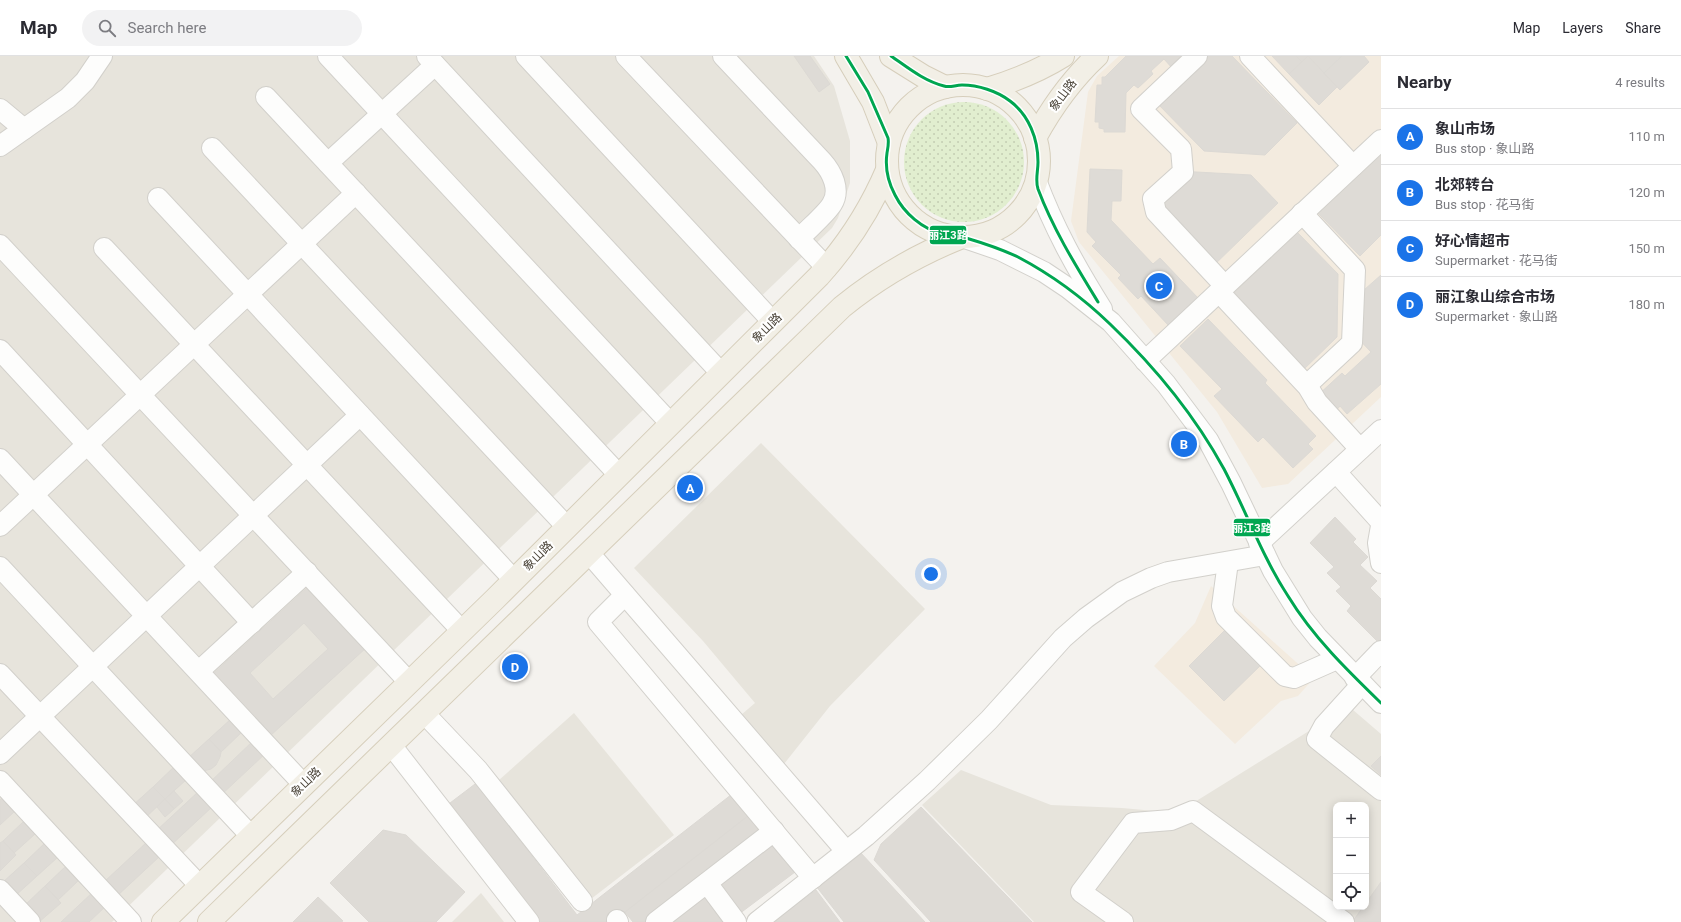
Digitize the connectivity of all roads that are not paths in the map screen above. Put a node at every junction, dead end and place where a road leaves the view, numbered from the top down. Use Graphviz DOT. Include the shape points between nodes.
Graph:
graph roads {
  1 [pos="102,56"];
  2 [pos="328,56"];
  3 [pos="526,56"];
  4 [pos="626,56"];
  5 [pos="723,56"];
  6 [pos="846,56"];
  7 [pos="891,56"];
  8 [pos="1063,56"];
  9 [pos="1097,56"];
  10 [pos="1197,56"];
  11 [pos="1250,56"];
  12 [pos="431,60"];
  13 [pos="945,87"];
  14 [pos="987,89"];
  15 [pos="266,97"];
  16 [pos="0,109"];
  17 [pos="382,114"];
  18 [pos="24,129"];
  19 [pos="1035,138"];
  20 [pos="1381,140"];
  21 [pos="889,142"];
  22 [pos="0,146"];
  23 [pos="212,148"];
  24 [pos="328,163"];
  25 [pos="1353,166"];
  26 [pos="887,170"];
  27 [pos="1036,180"];
  28 [pos="356,193"];
  29 [pos="158,198"];
  30 [pos="1302,214"];
  31 [pos="962,237"];
  32 [pos="799,239"];
  33 [pos="302,244"];
  34 [pos="0,245"];
  35 [pos="104,248"];
  36 [pos="827,268"];
  37 [pos="1222,289"];
  38 [pos="248,295"];
  39 [pos="773,322"];
  40 [pos="1111,322"];
  41 [pos="194,344"];
  42 [pos="0,350"];
  43 [pos="1145,361"];
  44 [pos="722,373"];
  45 [pos="1306,385"];
  46 [pos="141,395"];
  47 [pos="360,415"];
  48 [pos="671,424"];
  49 [pos="1381,430"];
  50 [pos="88,444"];
  51 [pos="1360,449"];
  52 [pos="0,459"];
  53 [pos="307,465"];
  54 [pos="1336,472"];
  55 [pos="619,475"];
  56 [pos="34,495"];
  57 [pos="254,515"];
  58 [pos="1381,522"];
  59 [pos="0,526"];
  60 [pos="1381,526"];
  61 [pos="567,527"];
  62 [pos="1262,549"];
  63 [pos="588,553"];
  64 [pos="1228,562"];
  65 [pos="1381,563"];
  66 [pos="200,566"];
  67 [pos="0,567"];
  68 [pos="307,572"];
  69 [pos="514,580"];
  70 [pos="625,596"];
  71 [pos="147,616"];
  72 [pos="252,623"];
  73 [pos="462,631"];
  74 [pos="1381,651"];
  75 [pos="1337,659"];
  76 [pos="93,666"];
  77 [pos="199,671"];
  78 [pos="0,674"];
  79 [pos="1358,681"];
  80 [pos="409,682"];
  81 [pos="1381,703"];
  82 [pos="424,713"];
  83 [pos="40,716"];
  84 [pos="391,745"];
  85 [pos="0,754"];
  86 [pos="0,781"];
  87 [pos="304,785"];
  88 [pos="1381,790"];
  89 [pos="774,832"];
  90 [pos="251,836"];
  91 [pos="846,851"];
  92 [pos="813,878"];
  93 [pos="707,883"];
  94 [pos="200,886"];
  95 [pos="0,890"];
  96 [pos="582,901"];
  97 [pos="30,922"];
  98 [pos="131,922"];
  99 [pos="162,922"];
  100 [pos="209,922"];
  101 [pos="528,922"];
  102 [pos="656,922"];
  103 [pos="736,922"];
  104 [pos="757,922"];
  105 [pos="1123,922"];
  106 [pos="1344,922"];
  1 -- 18 [label="street" via="78,89"];
  2 -- 17 [label="street"];
  3 -- 39 [label="street"];
  4 -- 32 [label="street"];
  5 -- 32 [label="street" via="822,161 833,176 835,186 832,204"];
  6 -- 21 [label="main road" via="873,102"];
  7 -- 13 [label="main road"];
  8 -- 14 [label="main road" via="1033,73"];
  9 -- 19 [label="main road, 象山路" via="1069,85"];
  10 -- 37 [label="street" via="1141,109 1181,149 1183,172 1153,199 1156,212"];
  11 -- 25 [label="street"];
  12 -- 17 [label="street"];
  12 -- 44 [label="street"];
  13 -- 14 [label="main road" via="959,85"];
  13 -- 21 [label="main road" via="931,92 908,108 893,130"];
  14 -- 19 [label="main road" via="1017,108 1030,125"];
  15 -- 24 [label="street"];
  16 -- 18 [label="street"];
  17 -- 24 [label="street"];
  17 -- 48 [label="street"];
  18 -- 22 [label="street"];
  19 -- 27 [label="main road" via="1038,152"];
  20 -- 25 [label="street"];
  21 -- 26 [label="main road"];
  23 -- 33 [label="street"];
  24 -- 28 [label="street"];
  25 -- 30 [label="street"];
  26 -- 31 [label="main road" via="894,194 910,216 934,232"];
  26 -- 36 [label="main road, 象山路" via="860,225"];
  27 -- 31 [label="main road" via="1024,206 1003,225 990,232"];
  27 -- 40 [label="street" via="1066,248"];
  28 -- 33 [label="street"];
  28 -- 55 [label="street"];
  29 -- 38 [label="street"];
  30 -- 37 [label="street"];
  30 -- 45 [label="street" via="1355,270 1352,343"];
  31 -- 40 [label="street" via="1000,250 1044,272"];
  31 -- 63 [label="main road" via="934,248 882,276 842,307"];
  32 -- 36 [label="street"];
  33 -- 38 [label="street"];
  33 -- 61 [label="street"];
  34 -- 46 [label="street"];
  35 -- 41 [label="street"];
  36 -- 39 [label="main road, 象山路"];
  37 -- 43 [label="street"];
  37 -- 45 [label="street"];
  38 -- 41 [label="street"];
  38 -- 47 [label="street"];
  39 -- 44 [label="main road, 象山路"];
  40 -- 43 [label="street"];
  41 -- 46 [label="street"];
  41 -- 53 [label="street"];
  42 -- 50 [label="street"];
  43 -- 62 [label="street" via="1166,384 1208,440"];
  44 -- 48 [label="main road, 象山路"];
  45 -- 51 [label="street" via="1317,402"];
  46 -- 50 [label="street"];
  46 -- 57 [label="street"];
  47 -- 53 [label="street"];
  47 -- 69 [label="street"];
  48 -- 55 [label="main road, 象山路"];
  49 -- 51 [label="street"];
  50 -- 56 [label="street"];
  50 -- 66 [label="street"];
  51 -- 54 [label="street"];
  52 -- 56 [label="street"];
  53 -- 57 [label="street"];
  53 -- 73 [label="street"];
  54 -- 58 [label="street"];
  54 -- 62 [label="street"];
  55 -- 61 [label="main road, 象山路"];
  56 -- 59 [label="street"];
  56 -- 71 [label="street"];
  57 -- 66 [label="street"];
  57 -- 68 [label="street"];
  60 -- 65 [label="street" via="1378,543"];
  61 -- 69 [label="main road, 象山路"];
  62 -- 64 [label="street"];
  62 -- 75 [label="street" via="1302,618"];
  63 -- 70 [label="street"];
  63 -- 82 [label="main road"];
  64 -- 75 [label="street" via="1222,606 1226,617 1285,676 1294,678"];
  64 -- 91 [label="street" via="1168,572 1151,578 1122,592 1086,618 1063,638 955,755"];
  66 -- 71 [label="street"];
  66 -- 72 [label="street"];
  67 -- 76 [label="street"];
  68 -- 72 [label="street"];
  68 -- 80 [label="street"];
  69 -- 73 [label="main road, 象山路"];
  70 -- 89 [label="street" via="598,622"];
  70 -- 91 [label="street"];
  71 -- 76 [label="street"];
  71 -- 77 [label="street"];
  72 -- 77 [label="street"];
  73 -- 80 [label="main road, 象山路"];
  74 -- 79 [label="street"];
  75 -- 79 [label="street"];
  76 -- 83 [label="street"];
  76 -- 90 [label="street"];
  77 -- 87 [label="street"];
  78 -- 83 [label="street"];
  79 -- 81 [label="street"];
  79 -- 88 [label="street" via="1324,726 1317,740"];
  80 -- 87 [label="main road, 象山路"];
  82 -- 84 [label="main road"];
  82 -- 96 [label="street" via="478,770"];
  83 -- 85 [label="street"];
  83 -- 94 [label="street"];
  84 -- 100 [label="main road"];
  84 -- 101 [label="street"];
  86 -- 98 [label="street"];
  87 -- 90 [label="main road, 象山路"];
  89 -- 92 [label="street"];
  89 -- 93 [label="street"];
  90 -- 94 [label="main road, 象山路"];
  91 -- 92 [label="street"];
  92 -- 104 [label="street"];
  93 -- 102 [label="street"];
  93 -- 103 [label="street"];
  94 -- 99 [label="main road, 象山路"];
  95 -- 97 [label="street"];
  105 -- 106 [label="street" via="1081,892 1133,823 1171,820 1193,811"];
}
